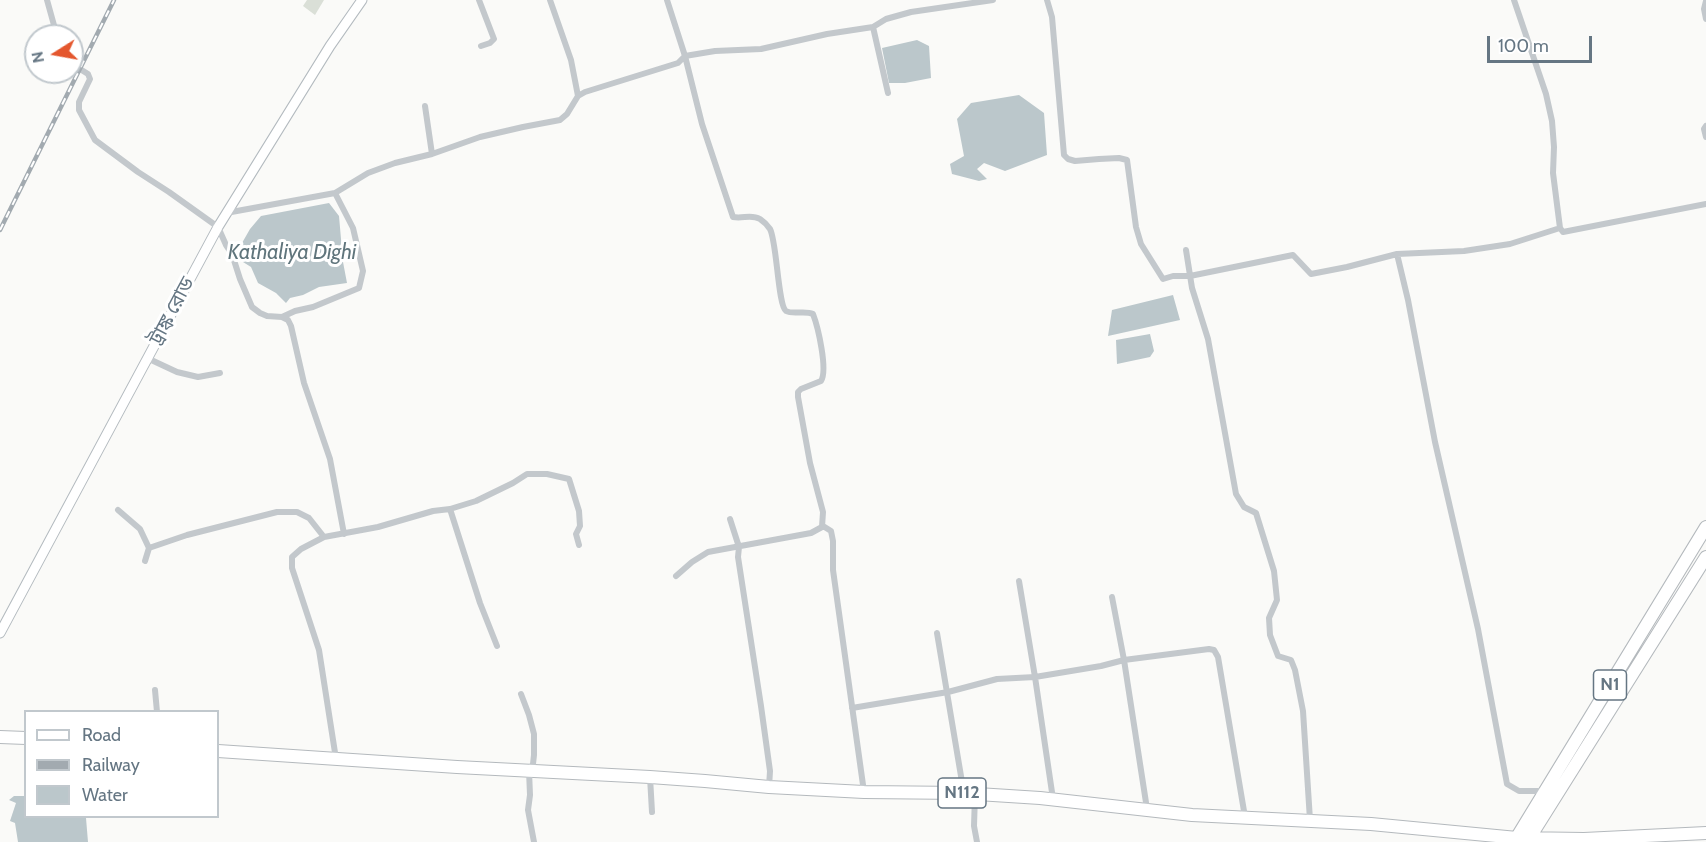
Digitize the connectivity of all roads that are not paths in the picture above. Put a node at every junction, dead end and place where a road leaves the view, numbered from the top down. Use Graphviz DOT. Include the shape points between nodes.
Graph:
graph roads {
  1 [pos="47,0"];
  2 [pos="362,0"];
  3 [pos="479,0"];
  4 [pos="550,0"];
  5 [pos="667,0"];
  6 [pos="993,0"];
  7 [pos="1047,0"];
  8 [pos="1514,0"];
  9 [pos="1706,1"];
  10 [pos="1706,19"];
  11 [pos="54,24"];
  12 [pos="873,27"];
  13 [pos="481,46"];
  14 [pos="685,56"];
  15 [pos="84,72"];
  16 [pos="888,93"];
  17 [pos="578,96"];
  18 [pos="425,106"];
  19 [pos="1706,126"];
  20 [pos="1706,137"];
  21 [pos="432,154"];
  22 [pos="335,193"];
  23 [pos="1706,204"];
  24 [pos="226,213"];
  25 [pos="218,226"];
  26 [pos="1560,228"];
  27 [pos="1186,250"];
  28 [pos="1397,254"];
  29 [pos="1190,276"];
  30 [pos="282,317"];
  31 [pos="147,358"];
  32 [pos="220,374"];
  33 [pos="450,509"];
  34 [pos="118,510"];
  35 [pos="730,519"];
  36 [pos="823,526"];
  37 [pos="1706,528"];
  38 [pos="344,534"];
  39 [pos="324,537"];
  40 [pos="579,545"];
  41 [pos="739,547"];
  42 [pos="149,548"];
  43 [pos="145,561"];
  44 [pos="1705,561"];
  45 [pos="676,576"];
  46 [pos="1019,581"];
  47 [pos="1112,597"];
  48 [pos="0,633"];
  49 [pos="937,633"];
  50 [pos="497,646"];
  51 [pos="1124,660"];
  52 [pos="1035,678"];
  53 [pos="155,690"];
  54 [pos="948,692"];
  55 [pos="521,694"];
  56 [pos="852,708"];
  57 [pos="158,710"];
  58 [pos="0,737"];
  59 [pos="24,738"];
  60 [pos="219,751"];
  61 [pos="336,759"];
  62 [pos="529,771"];
  63 [pos="650,777"];
  64 [pos="769,787"];
  65 [pos="1545,791"];
  66 [pos="864,792"];
  67 [pos="962,793"];
  68 [pos="975,795"];
  69 [pos="1053,799"];
  70 [pos="1147,809"];
  71 [pos="652,812"];
  72 [pos="1245,818"];
  73 [pos="1310,821"];
  74 [pos="1706,833"];
  75 [pos="1522,840"];
  76 [pos="534,842"];
  77 [pos="977,842"];
  1 -- 11 [label="street"];
  2 -- 24 [label="main road, ট্রাঙ্ক রোড"];
  3 -- 13 [label="street" via="494,39"];
  4 -- 17 [label="street" via="571,60"];
  5 -- 14 [label="street"];
  6 -- 12 [label="street" via="911,12"];
  7 -- 29 [label="street" via="1052,17 1064,155 1075,161 1127,160 1141,244 1163,279"];
  8 -- 26 [label="street" via="1552,121"];
  9 -- 10 [label="street"];
  12 -- 14 [label="street" via="760,49"];
  12 -- 16 [label="street"];
  14 -- 17 [label="street" via="678,63"];
  14 -- 36 [label="street" via="702,124 733,217 761,219 770,229 783,309 810,312 816,320 824,378 801,389 798,397"];
  15 -- 25 [label="street" via="90,79 79,110 95,140"];
  17 -- 21 [label="street" via="560,120 480,137"];
  18 -- 21 [label="street"];
  19 -- 20 [label="street"];
  21 -- 22 [label="street" via="368,173"];
  22 -- 24 [label="street"];
  22 -- 30 [label="street" via="353,228 363,271 359,288"];
  23 -- 26 [label="street" via="1565,232"];
  24 -- 25 [label="main road, ট্রাঙ্ক রোড"];
  25 -- 30 [label="street" via="252,307 267,316"];
  25 -- 31 [label="main road, ট্রাঙ্ক রোড"];
  26 -- 28 [label="street" via="1510,244"];
  27 -- 29 [label="street"];
  28 -- 29 [label="street" via="1311,274 1293,255"];
  28 -- 65 [label="street" via="1478,629 1507,784 1519,791"];
  29 -- 73 [label="street" via="1208,339 1236,494 1244,507 1256,513 1274,571 1277,600 1269,618 1270,635 1278,656 1291,660 1296,670 1303,711"];
  30 -- 38 [label="street" via="291,326 304,383 330,459"];
  31 -- 32 [label="street" via="198,377"];
  31 -- 48 [label="main road, ট্রাঙ্ক রোড"];
  33 -- 38 [label="street"];
  33 -- 40 [label="street" via="496,492 527,474 569,479 579,511"];
  33 -- 50 [label="street"];
  34 -- 42 [label="street" via="140,529"];
  35 -- 41 [label="street"];
  36 -- 41 [label="street" via="811,533"];
  36 -- 56 [label="street" via="831,531 833,541 833,570"];
  37 -- 65 [label="highway, N1"];
  38 -- 39 [label="street"];
  39 -- 42 [label="street" via="309,518 297,512 277,512 187,534"];
  39 -- 61 [label="street" via="292,557 292,568 319,650"];
  41 -- 45 [label="street" via="708,552"];
  41 -- 64 [label="street"];
  42 -- 43 [label="street"];
  44 -- 75 [label="highway, N1"];
  46 -- 52 [label="street"];
  47 -- 51 [label="street"];
  49 -- 54 [label="street"];
  51 -- 52 [label="street"];
  51 -- 70 [label="street"];
  51 -- 72 [label="street" via="1214,650"];
  52 -- 54 [label="street" via="997,679"];
  52 -- 69 [label="street"];
  53 -- 57 [label="street"];
  54 -- 56 [label="street"];
  54 -- 67 [label="street"];
  55 -- 62 [label="street" via="534,734 533,764"];
  56 -- 66 [label="street"];
  58 -- 59 [label="highway"];
  60 -- 61 [label="highway, N112"];
  61 -- 62 [label="highway, N112"];
  62 -- 63 [label="highway, N112"];
  62 -- 76 [label="street" via="528,810"];
  63 -- 64 [label="highway, N112"];
  63 -- 71 [label="street"];
  64 -- 66 [label="highway, N112"];
  65 -- 75 [label="highway, N1"];
  66 -- 67 [label="highway, N112"];
  67 -- 68 [label="highway, N112"];
  68 -- 69 [label="highway, N112"];
  68 -- 77 [label="street"];
  69 -- 70 [label="highway, N112"];
  70 -- 72 [label="highway, N112"];
  72 -- 73 [label="highway, N112"];
  73 -- 75 [label="highway, N112"];
  74 -- 75 [label="highway, N112"];
}
